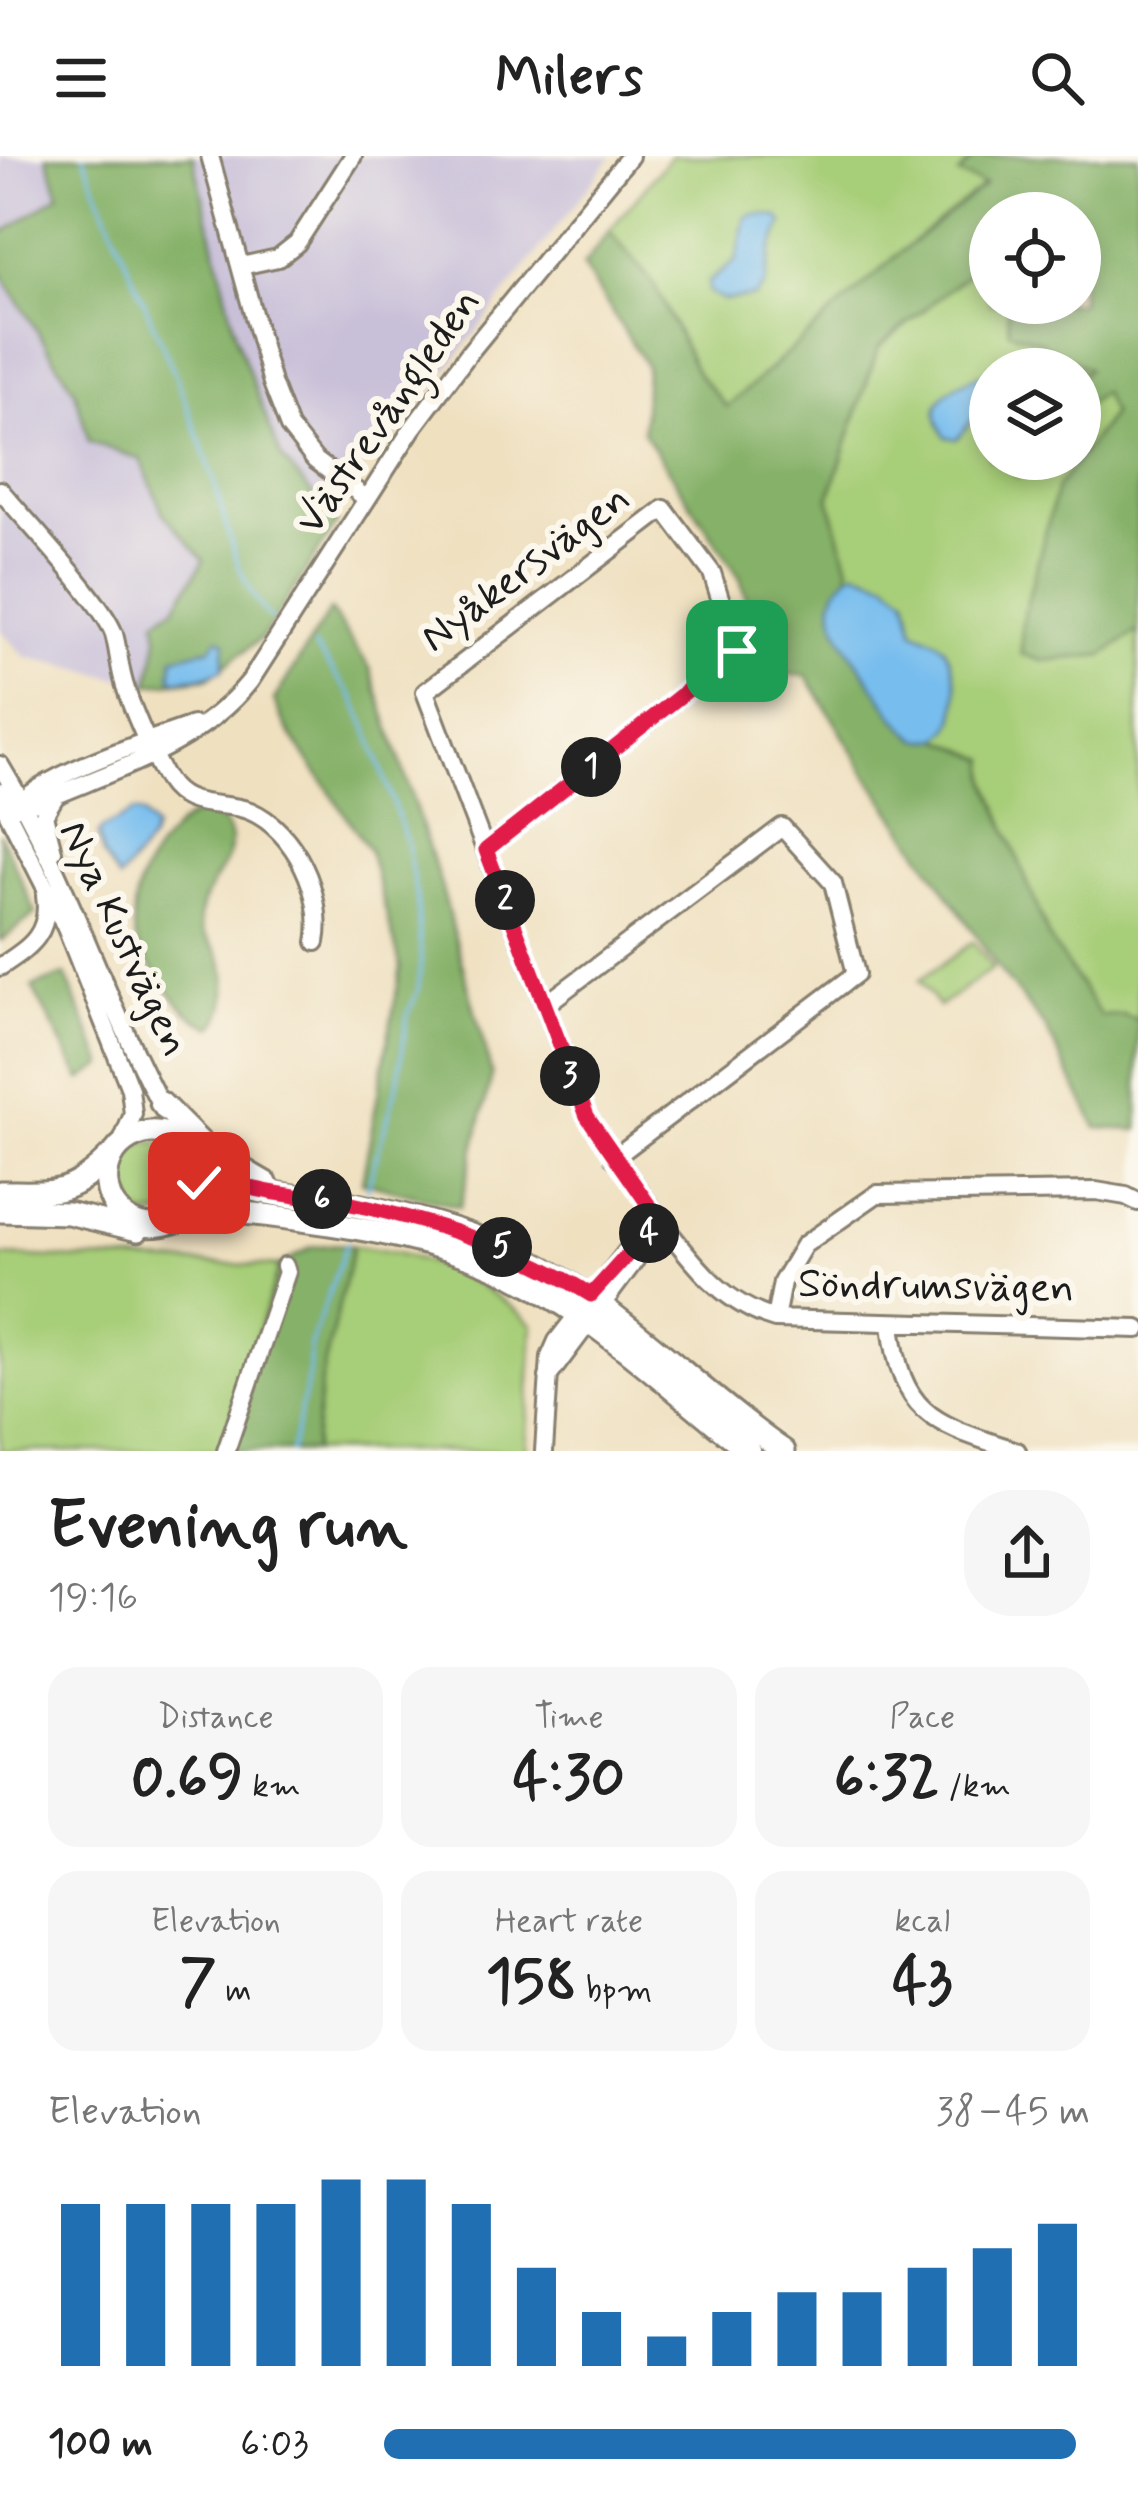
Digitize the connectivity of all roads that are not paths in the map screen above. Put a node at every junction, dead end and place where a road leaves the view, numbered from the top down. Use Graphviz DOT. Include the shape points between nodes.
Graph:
graph roads {
  1 [pos="210,156"];
  2 [pos="353,156"];
  3 [pos="630,156"];
  4 [pos="242,266"];
  5 [pos="0,490"];
  6 [pos="367,499"];
  7 [pos="425,692"];
  8 [pos="152,747"];
  9 [pos="2,783"];
  10 [pos="50,790"];
  11 [pos="20,803"];
  12 [pos="24,842"];
  13 [pos="486,850"];
  14 [pos="50,879"];
  15 [pos="316,942"];
  16 [pos="34,944"];
  17 [pos="79,960"];
  18 [pos="0,968"];
  19 [pos="545,1005"];
  20 [pos="160,1103"];
  21 [pos="118,1148"];
  22 [pos="188,1151"];
  23 [pos="614,1158"];
  24 [pos="0,1192"];
  25 [pos="300,1195"];
  26 [pos="1138,1202"];
  27 [pos="116,1208"];
  28 [pos="0,1211"];
  29 [pos="68,1213"];
  30 [pos="659,1220"];
  31 [pos="165,1223"];
  32 [pos="285,1266"];
  33 [pos="590,1309"];
  34 [pos="775,1319"];
  35 [pos="891,1325"];
  36 [pos="1138,1329"];
  37 [pos="226,1451"];
  38 [pos="544,1451"];
  39 [pos="749,1451"];
  40 [pos="784,1451"];
  41 [pos="1017,1451"];
  1 -- 4 [label="street"];
  2 -- 4 [label="street" via="297,243 278,258"];
  3 -- 6 [label="street, Västrevångleden" via="469,353"];
  4 -- 6 [label="street" via="289,427 314,460"];
  5 -- 8 [label="street" via="108,622"];
  6 -- 8 [label="street, Västrevångleden" via="250,681 216,715"];
  7 -- 13 [label="street, Söndrumsvägen"];
  7 -- 13 [label="street, Nyåkersvägen" via="664,509 712,573 737,651"];
  8 -- 10 [label="street, Västrevångleden"];
  8 -- 15 [label="street" via="180,794 251,812 279,832 306,874 320,924"];
  9 -- 10 [label="street"];
  9 -- 11 [label="street, Nya Kustvägen"];
  9 -- 12 [label="street, Nya Kustvägen"];
  10 -- 11 [label="street, Västrevångleden"];
  10 -- 14 [label="street" via="44,823 59,868"];
  11 -- 12 [label="street"];
  11 -- 14 [label="street, Nya Kustvägen"];
  12 -- 14 [label="street, Nya Kustvägen"];
  13 -- 19 [label="street, Söndrumsvägen"];
  14 -- 16 [label="street" via="46,923"];
  14 -- 17 [label="street, Nya Kustvägen"];
  14 -- 20 [label="street, Nya Kustvägen"];
  16 -- 17 [label="street" via="59,945"];
  16 -- 18 [label="street"];
  17 -- 21 [label="street, Nya Kustvägen" via="134,1100"];
  19 -- 23 [label="street, Söndrumsvägen" via="587,1116"];
  19 -- 23 [label="street" via="782,827 833,883 856,974"];
  20 -- 22 [label="street, Nya Kustvägen"];
  20 -- 25 [label="main road" via="218,1156"];
  21 -- 22 [label="main road" via="151,1132"];
  21 -- 24 [label="main road" via="71,1188"];
  21 -- 27 [label="main road" via="106,1175"];
  22 -- 25 [label="main road" via="227,1182"];
  22 -- 31 [label="main road" via="198,1191"];
  23 -- 30 [label="street, Söndrumsvägen"];
  25 -- 33 [label="main road" via="463,1232 520,1256"];
  26 -- 34 [label="street" via="1096,1191 878,1195 804,1245 782,1282"];
  27 -- 29 [label="main road"];
  27 -- 31 [label="main road" via="130,1220"];
  28 -- 29 [label="main road"];
  29 -- 31 [label="main road" via="130,1230"];
  30 -- 33 [label="street"];
  30 -- 34 [label="street, Söndrumsvägen" via="724,1294"];
  31 -- 33 [label="main road" via="230,1213 404,1237"];
  32 -- 37 [label="street"];
  33 -- 38 [label="street" via="556,1341"];
  33 -- 39 [label="main road"];
  33 -- 40 [label="main road"];
  34 -- 35 [label="street, Söndrumsvägen"];
  35 -- 36 [label="street, Söndrumsvägen"];
  35 -- 41 [label="street" via="900,1372 922,1410 943,1426"];
}
